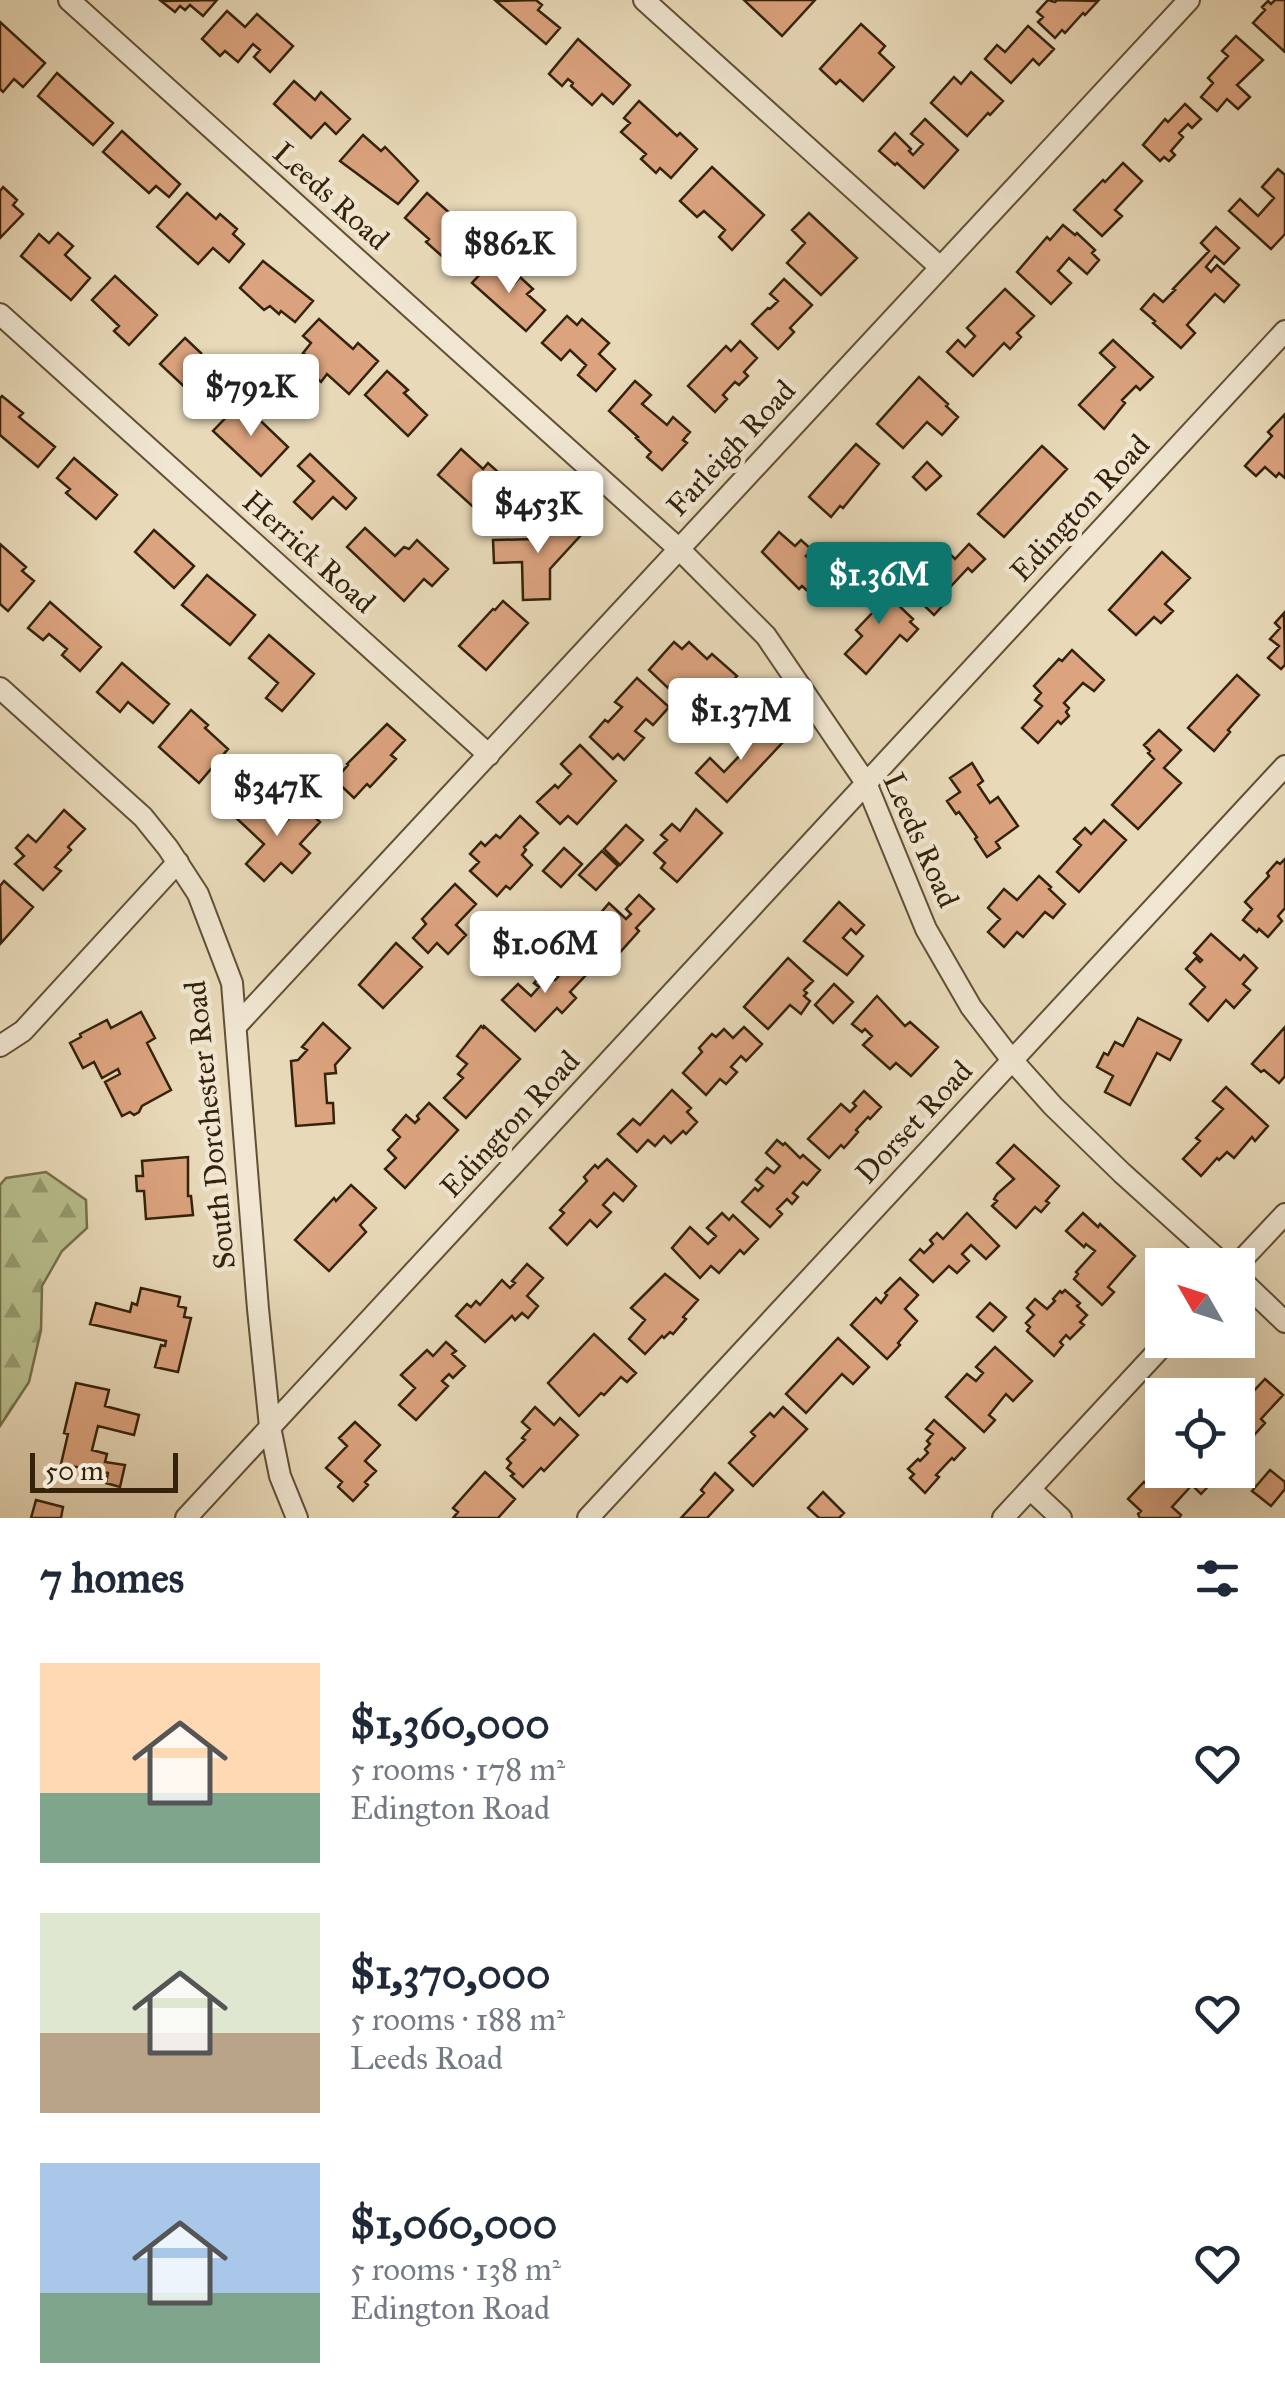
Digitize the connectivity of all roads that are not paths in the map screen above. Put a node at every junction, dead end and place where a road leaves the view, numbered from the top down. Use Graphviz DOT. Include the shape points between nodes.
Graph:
graph roads {
  1 [pos="69,0"];
  2 [pos="644,0"];
  3 [pos="1189,0"];
  4 [pos="940,267"];
  5 [pos="0,314"];
  6 [pos="1285,331"];
  7 [pos="679,549"];
  8 [pos="0,688"];
  9 [pos="489,755"];
  10 [pos="1285,766"];
  11 [pos="866,783"];
  12 [pos="178,862"];
  13 [pos="237,1026"];
  14 [pos="0,1046"];
  15 [pos="1012,1060"];
  16 [pos="1285,1214"];
  17 [pos="1205,1248"];
  18 [pos="1253,1248"];
  19 [pos="1255,1293"];
  20 [pos="1285,1322"];
  21 [pos="1151,1358"];
  22 [pos="270,1427"];
  23 [pos="1030,1490"];
  24 [pos="186,1518"];
  25 [pos="297,1518"];
  26 [pos="588,1518"];
  27 [pos="1003,1518"];
  28 [pos="1061,1518"];
  1 -- 7 [label="street, Leeds Road"];
  2 -- 4 [label="street"];
  3 -- 4 [label="street, Farleigh Road"];
  4 -- 7 [label="street, Farleigh Road"];
  5 -- 9 [label="street, Herrick Road"];
  6 -- 11 [label="street, Edington Road"];
  7 -- 9 [label="street, Farleigh Road"];
  7 -- 11 [label="street, Leeds Road" via="766,636"];
  8 -- 12 [label="street, South Dorchester Road" via="143,818"];
  9 -- 13 [label="street, Farleigh Road"];
  10 -- 15 [label="street, Dorset Road"];
  11 -- 15 [label="street, Leeds Road" via="926,928"];
  11 -- 22 [label="street, Edington Road"];
  12 -- 13 [label="street, South Dorchester Road" via="198,894 232,984"];
  12 -- 14 [label="street" via="23,1031"];
  13 -- 22 [label="street, South Dorchester Road"];
  15 -- 17 [label="street, Leeds Road"];
  15 -- 26 [label="street, Dorset Road"];
  16 -- 18 [label="street"];
  19 -- 20 [label="street"];
  21 -- 23 [label="street"];
  22 -- 24 [label="street, Edington Road"];
  22 -- 25 [label="street, South Dorchester Road"];
  23 -- 27 [label="street"];
  23 -- 28 [label="street"];
}
